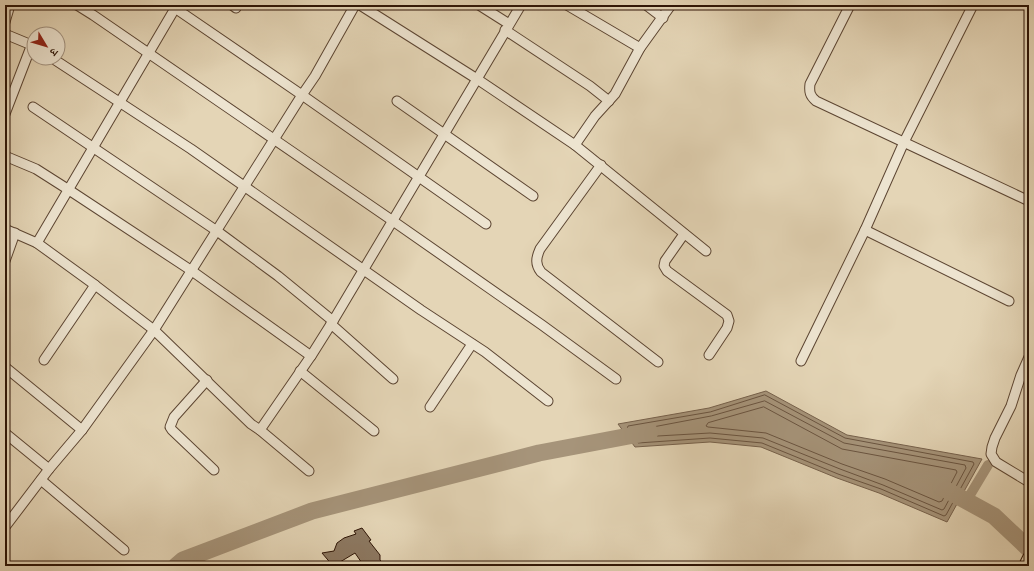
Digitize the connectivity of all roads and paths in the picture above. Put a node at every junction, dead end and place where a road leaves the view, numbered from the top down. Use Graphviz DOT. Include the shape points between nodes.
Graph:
graph roads {
  1 [pos="10,5"];
  2 [pos="77,5"];
  3 [pos="355,5"];
  4 [pos="360,5"];
  5 [pos="479,5"];
  6 [pos="521,5"];
  7 [pos="567,5"];
  8 [pos="646,5"];
  9 [pos="671,5"];
  10 [pos="850,5"];
  11 [pos="973,5"];
  12 [pos="175,6"];
  13 [pos="663,18"];
  14 [pos="5,22"];
  15 [pos="507,27"];
  16 [pos="5,34"];
  17 [pos="26,42"];
  18 [pos="640,48"];
  19 [pos="150,53"];
  20 [pos="26,62"];
  21 [pos="64,66"];
  22 [pos="477,79"];
  23 [pos="302,95"];
  24 [pos="397,101"];
  25 [pos="609,101"];
  26 [pos="120,103"];
  27 [pos="33,107"];
  28 [pos="5,114"];
  29 [pos="445,134"];
  30 [pos="274,139"];
  31 [pos="904,142"];
  32 [pos="575,144"];
  33 [pos="92,149"];
  34 [pos="5,156"];
  35 [pos="601,165"];
  36 [pos="419,177"];
  37 [pos="244,187"];
  38 [pos="69,190"];
  39 [pos="533,196"];
  40 [pos="1029,201"];
  41 [pos="393,221"];
  42 [pos="486,224"];
  43 [pos="5,229"];
  44 [pos="865,230"];
  45 [pos="217,231"];
  46 [pos="15,233"];
  47 [pos="684,234"];
  48 [pos="36,243"];
  49 [pos="706,251"];
  50 [pos="5,262"];
  51 [pos="364,269"];
  52 [pos="192,271"];
  53 [pos="95,285"];
  54 [pos="1009,301"];
  55 [pos="332,323"];
  56 [pos="154,330"];
  57 [pos="472,344"];
  58 [pos="709,355"];
  59 [pos="311,356"];
  60 [pos="1029,357"];
  61 [pos="44,360"];
  62 [pos="801,361"];
  63 [pos="658,362"];
  64 [pos="5,367"];
  65 [pos="300,371"];
  66 [pos="393,379"];
  67 [pos="616,379"];
  68 [pos="207,380"];
  69 [pos="548,401"];
  70 [pos="430,408"];
  71 [pos="82,430"];
  72 [pos="260,430"];
  73 [pos="374,431"];
  74 [pos="5,433"];
  75 [pos="49,469"];
  76 [pos="214,470"];
  77 [pos="309,471"];
  78 [pos="41,480"];
  79 [pos="1029,482"];
  80 [pos="5,527"];
  81 [pos="124,550"];
  82 [pos="1029,558"];
  83 [pos="1025,566"];
  1 -- 14 [label="street"];
  2 -- 19 [label="street"];
  3 -- 23 [label="street"];
  4 -- 22 [label="street"];
  5 -- 15 [label="street"];
  6 -- 15 [label="street"];
  7 -- 18 [label="street"];
  8 -- 13 [label="street"];
  9 -- 13 [label="street"];
  10 -- 31 [label="street" via="810,84 809,91 816,101"];
  11 -- 31 [label="street"];
  12 -- 19 [label="street"];
  12 -- 23 [label="street"];
  13 -- 18 [label="street"];
  15 -- 22 [label="street"];
  15 -- 25 [label="street"];
  16 -- 17 [label="street"];
  18 -- 25 [label="street"];
  19 -- 26 [label="street"];
  19 -- 30 [label="street"];
  20 -- 28 [label="street"];
  21 -- 26 [label="street"];
  22 -- 29 [label="street"];
  22 -- 32 [label="street"];
  23 -- 30 [label="street"];
  23 -- 36 [label="street"];
  24 -- 29 [label="street"];
  25 -- 32 [label="street"];
  26 -- 33 [label="street"];
  26 -- 37 [label="street" via="190,148"];
  27 -- 33 [label="street"];
  29 -- 36 [label="street"];
  29 -- 39 [label="street"];
  30 -- 37 [label="street"];
  30 -- 41 [label="street"];
  31 -- 40 [label="street"];
  31 -- 44 [label="street"];
  32 -- 35 [label="street"];
  33 -- 38 [label="street"];
  33 -- 45 [label="street"];
  34 -- 38 [label="street" via="36,168"];
  35 -- 47 [label="street"];
  35 -- 63 [label="street" via="540,249 536,257 537,267"];
  36 -- 41 [label="street"];
  36 -- 42 [label="street"];
  37 -- 45 [label="street"];
  37 -- 51 [label="street"];
  38 -- 48 [label="street"];
  38 -- 52 [label="street"];
  41 -- 51 [label="street"];
  41 -- 67 [label="street"];
  43 -- 46 [label="street"];
  44 -- 54 [label="street"];
  44 -- 62 [label="street"];
  45 -- 52 [label="street"];
  45 -- 55 [label="street" via="278,276"];
  46 -- 48 [label="street"];
  46 -- 50 [label="street"];
  47 -- 49 [label="street"];
  47 -- 58 [label="street" via="664,266 667,271 727,315 729,321"];
  48 -- 53 [label="street"];
  51 -- 55 [label="street"];
  51 -- 57 [label="street"];
  52 -- 56 [label="street"];
  52 -- 59 [label="street"];
  53 -- 56 [label="street"];
  53 -- 61 [label="street"];
  55 -- 59 [label="street"];
  55 -- 66 [label="street"];
  56 -- 68 [label="street"];
  56 -- 71 [label="street"];
  57 -- 69 [label="street"];
  57 -- 70 [label="street"];
  59 -- 65 [label="street"];
  60 -- 79 [label="street" via="1011,406 995,438 991,454 996,462"];
  64 -- 71 [label="street"];
  65 -- 72 [label="street"];
  65 -- 73 [label="street"];
  68 -- 72 [label="street"];
  68 -- 76 [label="street" via="174,417 170,427"];
  71 -- 75 [label="street"];
  72 -- 77 [label="street"];
  74 -- 75 [label="street"];
  75 -- 78 [label="street"];
  78 -- 80 [label="street"];
  78 -- 81 [label="street"];
  82 -- 83 [label="main road"];
}
